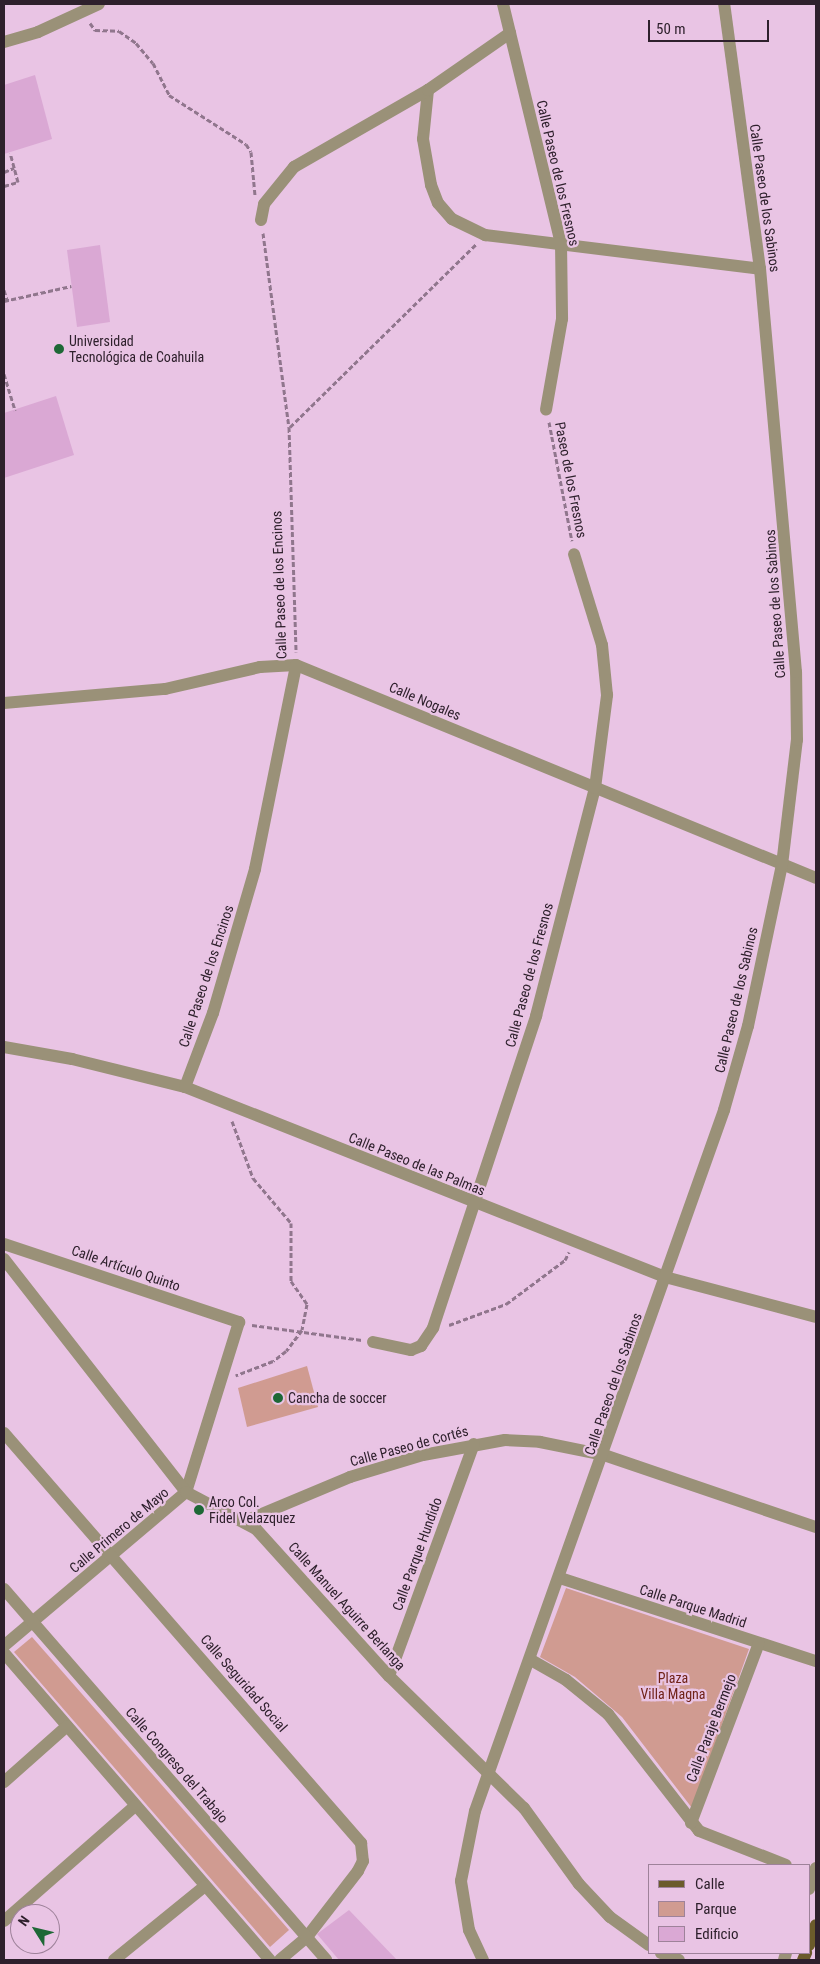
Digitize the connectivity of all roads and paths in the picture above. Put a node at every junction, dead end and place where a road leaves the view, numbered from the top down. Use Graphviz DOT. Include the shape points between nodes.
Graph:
graph roads {
  1 [pos="503,4"];
  2 [pos="724,4"];
  3 [pos="91,7"];
  4 [pos="510,33"];
  5 [pos="4,42"];
  6 [pos="428,90"];
  7 [pos="10,153"];
  8 [pos="14,168"];
  9 [pos="4,172"];
  10 [pos="4,186"];
  11 [pos="261,220"];
  12 [pos="485,234"];
  13 [pos="561,243"];
  14 [pos="760,269"];
  15 [pos="72,286"];
  16 [pos="4,290"];
  17 [pos="5,300"];
  18 [pos="4,374"];
  19 [pos="5,382"];
  20 [pos="15,410"];
  21 [pos="546,410"];
  22 [pos="289,427"];
  23 [pos="574,554"];
  24 [pos="296,665"];
  25 [pos="4,703"];
  26 [pos="595,788"];
  27 [pos="782,865"];
  28 [pos="816,878"];
  29 [pos="4,1047"];
  30 [pos="185,1087"];
  31 [pos="217,1100"];
  32 [pos="474,1203"];
  33 [pos="574,1242"];
  34 [pos="4,1244"];
  35 [pos="4,1258"];
  36 [pos="665,1277"];
  37 [pos="816,1317"];
  38 [pos="239,1322"];
  39 [pos="302,1330"];
  40 [pos="432,1331"];
  41 [pos="373,1342"];
  42 [pos="221,1379"];
  43 [pos="4,1433"];
  44 [pos="474,1444"];
  45 [pos="604,1456"];
  46 [pos="186,1492"];
  47 [pos="245,1521"];
  48 [pos="816,1527"];
  49 [pos="112,1555"];
  50 [pos="560,1578"];
  51 [pos="4,1589"];
  52 [pos="33,1622"];
  53 [pos="759,1644"];
  54 [pos="4,1646"];
  55 [pos="4,1653"];
  56 [pos="531,1660"];
  57 [pos="816,1661"];
  58 [pos="388,1676"];
  59 [pos="67,1726"];
  60 [pos="489,1778"];
  61 [pos="4,1782"];
  62 [pos="135,1806"];
  63 [pos="691,1824"];
  64 [pos="783,1864"];
  65 [pos="814,1873"];
  66 [pos="205,1886"];
  67 [pos="810,1887"];
  68 [pos="4,1921"];
  69 [pos="816,1925"];
  70 [pos="307,1937"];
  71 [pos="810,1941"];
  72 [pos="648,1944"];
  73 [pos="664,1954"];
  74 [pos="114,1960"];
  75 [pos="270,1960"];
  76 [pos="280,1960"];
  77 [pos="326,1960"];
  78 [pos="483,1960"];
  79 [pos="680,1960"];
  1 -- 4 [label="street, Calle Paseo de los Fresnos"];
  2 -- 14 [label="street, Calle Paseo de los Sabinos"];
  3 -- 5 [label="street"];
  3 -- 11 [label="path, Calle Paseo de los Encinos" via="95,30 119,31 136,43 153,63 169,94 248,147"];
  4 -- 6 [label="street"];
  4 -- 13 [label="street, Calle Paseo de los Fresnos"];
  6 -- 11 [label="street" via="294,167 264,204"];
  6 -- 12 [label="street" via="423,139 438,203 452,219"];
  7 -- 8 [label="path"];
  8 -- 9 [label="path"];
  8 -- 10 [label="path" via="18,182"];
  11 -- 22 [label="path, Calle Paseo de los Encinos"];
  12 -- 13 [label="street"];
  12 -- 22 [label="path"];
  13 -- 14 [label="street"];
  13 -- 21 [label="street, Calle Paseo de los Fresnos" via="562,319"];
  14 -- 27 [label="street, Calle Paseo de los Sabinos" via="796,672 797,740"];
  15 -- 17 [label="path"];
  16 -- 17 [label="path"];
  18 -- 19 [label="path"];
  19 -- 20 [label="path"];
  21 -- 23 [label="path, Paseo de los Fresnos"];
  22 -- 24 [label="path, Calle Paseo de los Encinos"];
  23 -- 26 [label="street, Calle Paseo de los Fresnos" via="602,645 607,695"];
  24 -- 25 [label="street, Calle Nogales" via="260,667 165,689"];
  24 -- 26 [label="street, Calle Nogales"];
  24 -- 30 [label="street, Calle Paseo de los Encinos" via="255,869 213,1013"];
  26 -- 27 [label="street, Calle Nogales"];
  26 -- 32 [label="street, Calle Paseo de los Fresnos" via="536,1016"];
  27 -- 28 [label="street, Calle Nogales"];
  27 -- 36 [label="street, Calle Paseo de los Sabinos" via="748,1026 724,1110"];
  29 -- 30 [label="street, Calle Paseo de las Palmas" via="81,1060"];
  30 -- 31 [label="street, Calle Paseo de las Palmas"];
  31 -- 32 [label="street, Calle Paseo de las Palmas"];
  31 -- 39 [label="path" via="242,1140 253,1178 290,1223 291,1282 307,1304"];
  32 -- 33 [label="street, Calle Paseo de las Palmas"];
  32 -- 40 [label="street, Calle Paseo de los Fresnos"];
  33 -- 36 [label="street, Calle Paseo de las Palmas"];
  33 -- 40 [label="path" via="565,1260 506,1304"];
  34 -- 38 [label="street, Calle Artículo Quinto"];
  35 -- 46 [label="street, Calle Manuel Aguirre Berlanga"];
  36 -- 37 [label="street, Calle Paseo de las Palmas"];
  36 -- 45 [label="street, Calle Paseo de los Sabinos"];
  38 -- 39 [label="path"];
  38 -- 42 [label="street, Calle Primero de Mayo"];
  39 -- 41 [label="path"];
  39 -- 42 [label="path" via="273,1361"];
  40 -- 41 [label="street, Calle Paseo de los Fresnos" via="421,1346 411,1350"];
  42 -- 46 [label="street, Calle Primero de Mayo"];
  43 -- 49 [label="street, Calle Seguridad Social"];
  44 -- 45 [label="street, Calle Paseo de Cortés" via="540,1442"];
  44 -- 47 [label="street, Calle Paseo de Cortés" via="350,1477"];
  44 -- 58 [label="street, Calle Parque Hundido"];
  45 -- 48 [label="street, Calle Paseo de Cortés"];
  45 -- 50 [label="street, Calle Paseo de los Sabinos"];
  46 -- 47 [label="street, Calle Manuel Aguirre Berlanga"];
  46 -- 49 [label="street, Calle Primero de Mayo"];
  47 -- 58 [label="street, Calle Manuel Aguirre Berlanga" via="270,1544"];
  49 -- 52 [label="street, Calle Primero de Mayo"];
  49 -- 70 [label="street, Calle Seguridad Social" via="362,1843 363,1861 358,1871"];
  50 -- 53 [label="street, Calle Parque Madrid"];
  50 -- 56 [label="street, Calle Paseo de los Sabinos"];
  51 -- 52 [label="street, Calle Congreso del Trabajo"];
  52 -- 54 [label="street, Calle Primero de Mayo"];
  52 -- 70 [label="street, Calle Congreso del Trabajo"];
  53 -- 57 [label="street, Calle Parque Madrid"];
  53 -- 63 [label="street, Calle Paraje Bermejo"];
  55 -- 59 [label="street"];
  56 -- 60 [label="street, Calle Paseo de los Sabinos"];
  56 -- 63 [label="street" via="566,1680 628,1734"];
  58 -- 60 [label="street, Calle Manuel Aguirre Berlanga"];
  59 -- 61 [label="street"];
  59 -- 62 [label="street"];
  60 -- 72 [label="street, Calle Manuel Aguirre Berlanga" via="524,1808 591,1897 610,1917"];
  60 -- 78 [label="street, Calle Paseo de los Sabinos" via="475,1811 462,1880 469,1930"];
  62 -- 66 [label="street"];
  62 -- 68 [label="street"];
  63 -- 64 [label="street" via="728,1846"];
  65 -- 67 [label="street"];
  66 -- 74 [label="street"];
  66 -- 75 [label="street"];
  69 -- 71 [label="main road"];
  70 -- 76 [label="street, Calle Seguridad Social"];
  70 -- 77 [label="street, Calle Congreso del Trabajo"];
  73 -- 79 [label="street"];
}
